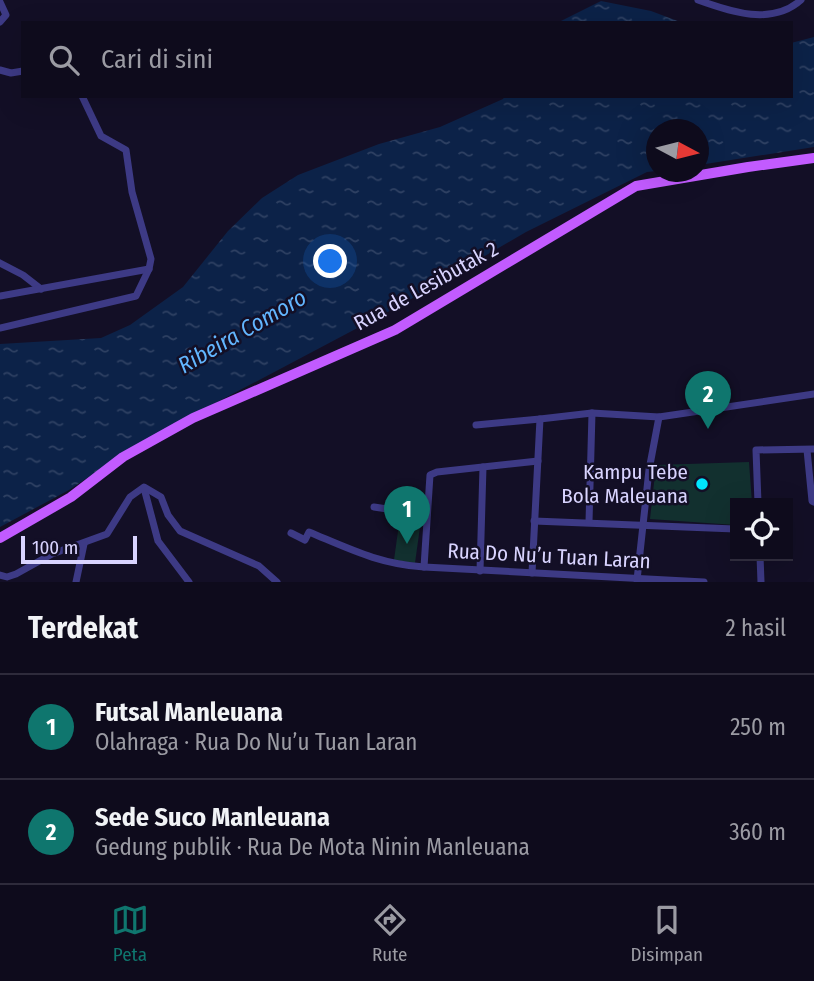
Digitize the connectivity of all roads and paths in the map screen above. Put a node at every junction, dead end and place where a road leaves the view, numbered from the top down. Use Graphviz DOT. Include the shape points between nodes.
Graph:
graph roads {
  1 [pos="698,0"];
  2 [pos="801,0"];
  3 [pos="0,2"];
  4 [pos="0,22"];
  5 [pos="0,70"];
  6 [pos="21,71"];
  7 [pos="83,98"];
  8 [pos="814,158"];
  9 [pos="0,263"];
  10 [pos="149,268"];
  11 [pos="41,289"];
  12 [pos="0,296"];
  13 [pos="0,328"];
  14 [pos="814,394"];
  15 [pos="592,413"];
  16 [pos="659,417"];
  17 [pos="540,419"];
  18 [pos="476,425"];
  19 [pos="810,450"];
  20 [pos="538,461"];
  21 [pos="483,467"];
  22 [pos="144,487"];
  23 [pos="758,498"];
  24 [pos="814,502"];
  25 [pos="374,507"];
  26 [pos="427,515"];
  27 [pos="534,521"];
  28 [pos="589,522"];
  29 [pos="644,525"];
  30 [pos="730,529"];
  31 [pos="291,533"];
  32 [pos="0,538"];
  33 [pos="84,544"];
  34 [pos="760,561"];
  35 [pos="424,567"];
  36 [pos="480,571"];
  37 [pos="532,573"];
  38 [pos="0,575"];
  39 [pos="637,579"];
  40 [pos="76,582"];
  41 [pos="189,582"];
  42 [pos="277,582"];
  43 [pos="704,582"];
  44 [pos="761,582"];
  1 -- 2 [label="street" via="750,15 772,15"];
  3 -- 4 [label="street" via="6,15"];
  5 -- 6 [label="street"];
  7 -- 10 [label="street" via="101,136 126,150 132,192 151,259"];
  8 -- 32 [label="main road, Rua de Lesibutak 2" via="636,186 396,330 194,418 123,457 71,496"];
  9 -- 11 [label="street"];
  10 -- 11 [label="street"];
  10 -- 13 [label="street" via="136,296"];
  11 -- 12 [label="street"];
  14 -- 16 [label="street"];
  15 -- 16 [label="street"];
  15 -- 17 [label="street"];
  15 -- 28 [label="street"];
  16 -- 29 [label="street"];
  17 -- 18 [label="street"];
  17 -- 20 [label="street"];
  19 -- 23 [label="street" via="756,450"];
  19 -- 24 [label="street"];
  20 -- 21 [label="street, Rua Do Nu’u Tuan Laran"];
  20 -- 27 [label="street"];
  21 -- 26 [label="street, Rua Do Nu’u Tuan Laran" via="430,475"];
  21 -- 36 [label="street"];
  22 -- 33 [label="street" via="130,497 107,534"];
  22 -- 41 [label="street" via="158,541"];
  22 -- 42 [label="street" via="161,497 180,531 258,566"];
  25 -- 26 [label="street"];
  26 -- 35 [label="street, Rua Do Nu’u Tuan Laran"];
  27 -- 28 [label="street"];
  27 -- 37 [label="street"];
  28 -- 29 [label="street"];
  29 -- 30 [label="street"];
  29 -- 39 [label="street"];
  31 -- 35 [label="street" via="304,540 309,532 366,556"];
  33 -- 38 [label="street" via="52,554 16,574"];
  33 -- 40 [label="street"];
  34 -- 44 [label="street"];
  35 -- 36 [label="street, Rua Do Nu’u Tuan Laran"];
  36 -- 37 [label="street, Rua Do Nu’u Tuan Laran"];
  37 -- 39 [label="street, Rua Do Nu’u Tuan Laran"];
  39 -- 43 [label="street, Rua Do Nu’u Tuan Laran"];
}
